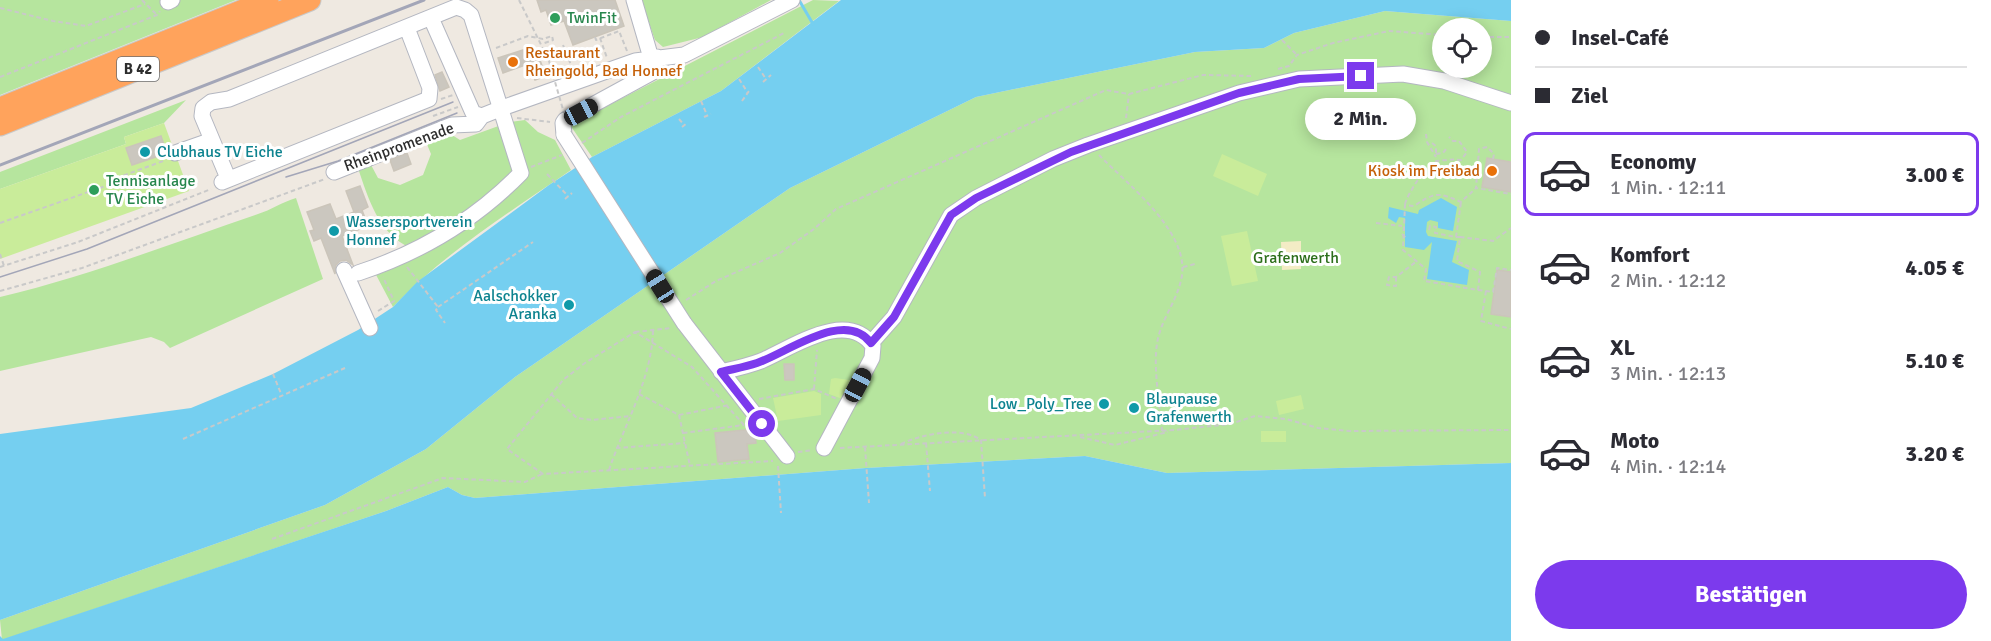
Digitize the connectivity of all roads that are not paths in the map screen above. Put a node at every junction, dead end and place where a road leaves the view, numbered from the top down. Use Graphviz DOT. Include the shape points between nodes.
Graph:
graph roads {
  1 [pos="268,0"];
  2 [pos="310,0"];
  3 [pos="634,0"];
  4 [pos="792,0"];
  5 [pos="431,18"];
  6 [pos="407,28"];
  7 [pos="654,58"];
  8 [pos="1511,103"];
  9 [pos="0,108"];
  10 [pos="502,108"];
  11 [pos="482,116"];
  12 [pos="0,125"];
  13 [pos="212,140"];
  14 [pos="175,153"];
  15 [pos="334,172"];
  16 [pos="368,324"];
  17 [pos="871,343"];
  18 [pos="721,372"];
  19 [pos="824,448"];
  20 [pos="787,456"];
  1 -- 9 [label="highway, B 42"];
  2 -- 12 [label="highway, B 42"];
  3 -- 7 [label="street"];
  4 -- 7 [label="street, Rheinpromenade" via="684,55"];
  5 -- 6 [label="street"];
  5 -- 10 [label="street" via="456,7 471,15"];
  5 -- 11 [label="street" via="473,113"];
  6 -- 13 [label="street" via="229,99 211,102 203,108 202,116"];
  6 -- 13 [label="street" via="430,88 429,99 225,180"];
  7 -- 10 [label="street, Rheinpromenade" via="631,62"];
  7 -- 18 [label="street, bridge" via="653,72 565,120 564,135 685,324"];
  8 -- 17 [label="street" via="1444,81 1403,74 1299,79 1239,93 1088,145 976,198 951,215 894,317"];
  10 -- 11 [label="street, Rheinpromenade"];
  10 -- 16 [label="street" via="521,173 497,198 417,251 377,267 351,272"];
  11 -- 15 [label="street, Rheinpromenade" via="476,124 452,125"];
  13 -- 14 [label="street"];
  17 -- 18 [label="street" via="859,332 847,329 818,335 757,363"];
  17 -- 19 [label="street" via="872,358"];
  18 -- 20 [label="street"];
}
